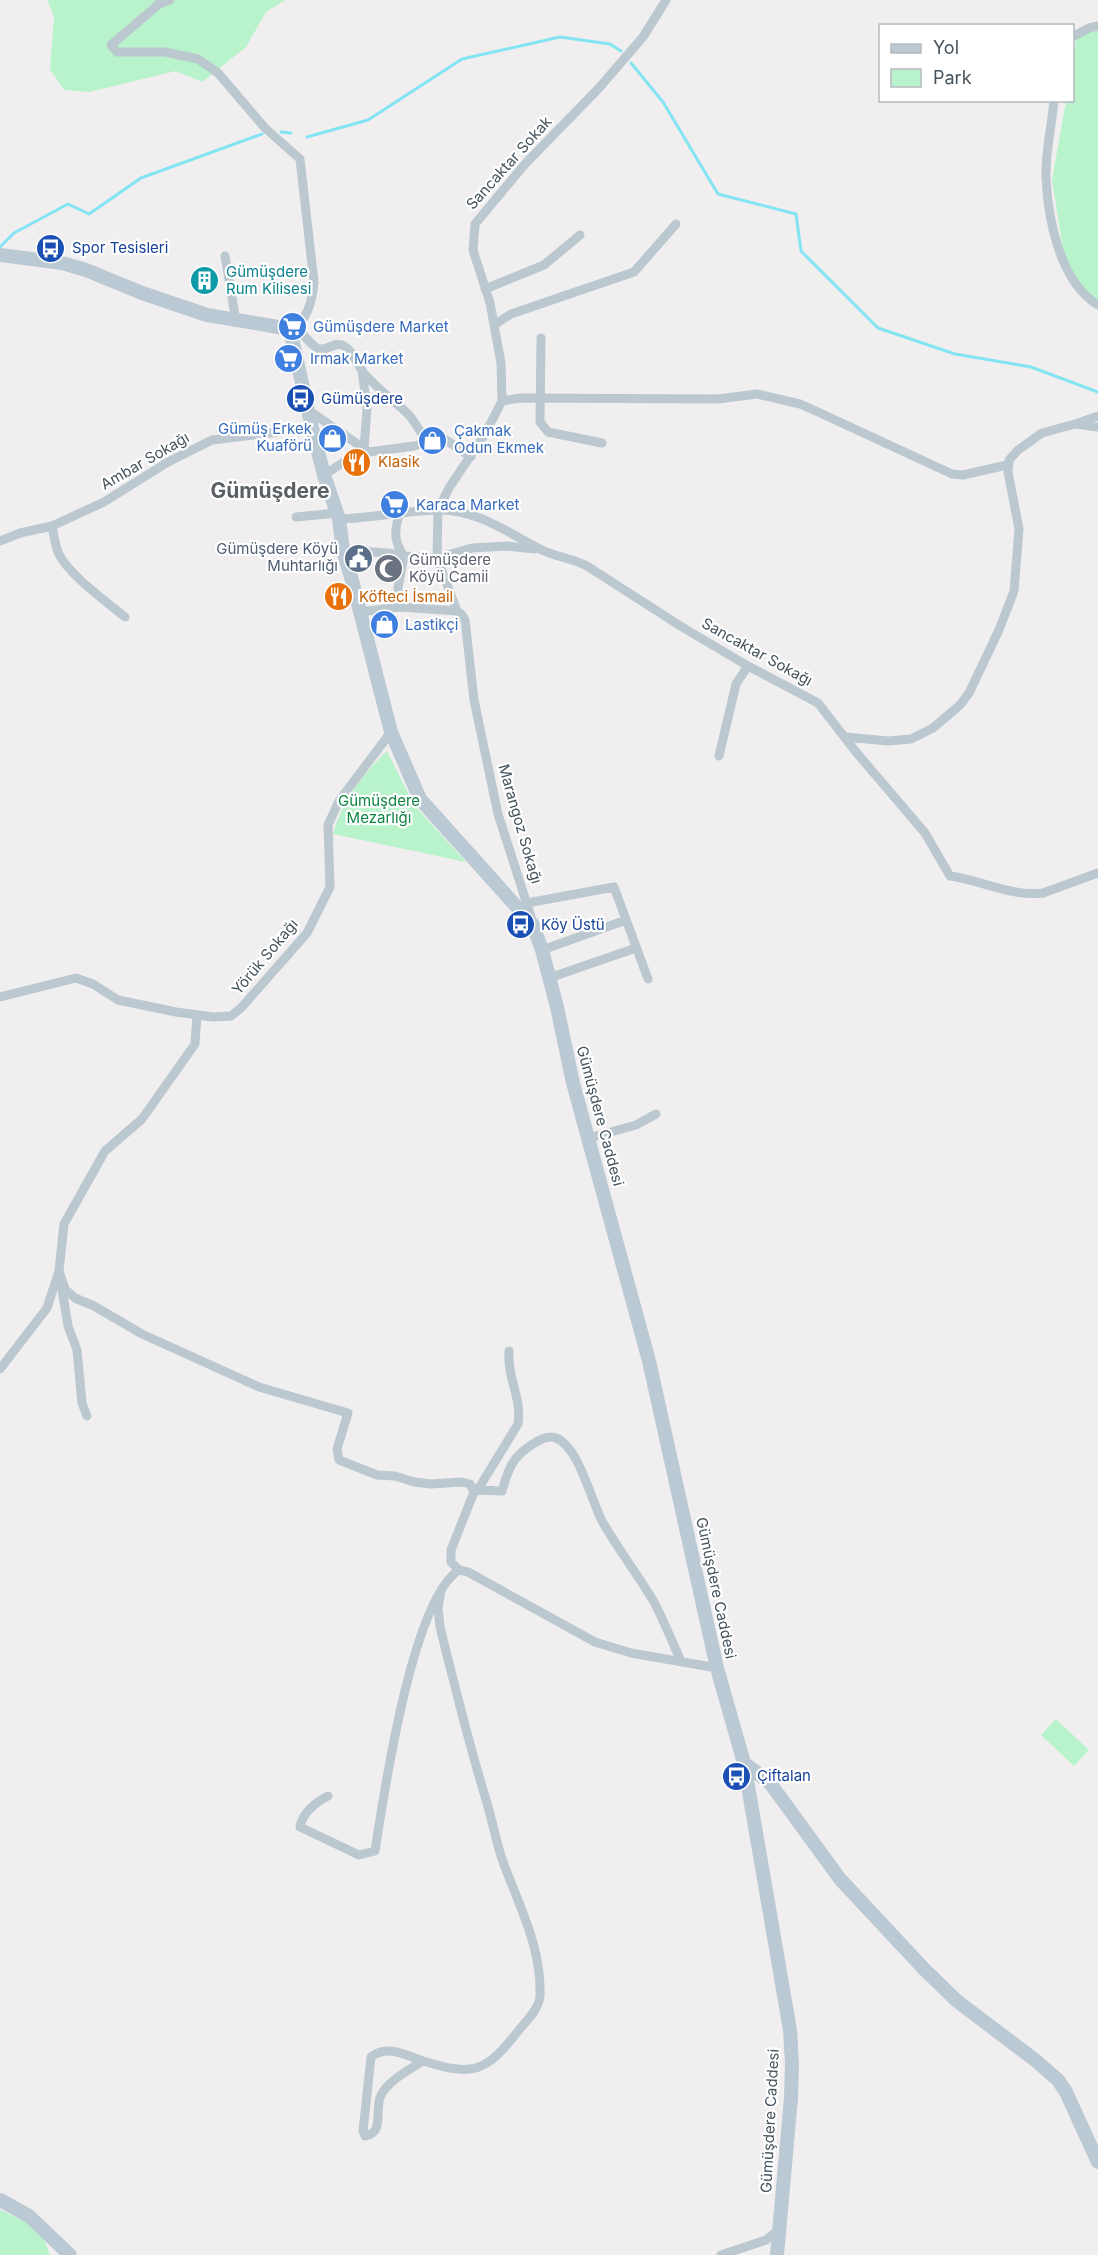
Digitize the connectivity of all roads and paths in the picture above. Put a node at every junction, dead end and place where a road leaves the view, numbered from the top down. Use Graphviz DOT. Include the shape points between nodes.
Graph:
graph roads {
  1 [pos="170,0"];
  2 [pos="666,0"];
  3 [pos="1098,26"];
  4 [pos="1074,36"];
  5 [pos="1054,102"];
  6 [pos="676,224"];
  7 [pos="580,235"];
  8 [pos="0,255"];
  9 [pos="225,256"];
  10 [pos="485,289"];
  11 [pos="1098,305"];
  12 [pos="236,321"];
  13 [pos="494,325"];
  14 [pos="294,331"];
  15 [pos="541,338"];
  16 [pos="362,370"];
  17 [pos="540,398"];
  18 [pos="502,401"];
  19 [pos="307,409"];
  20 [pos="1098,416"];
  21 [pos="1075,424"];
  22 [pos="1098,427"];
  23 [pos="312,428"];
  24 [pos="425,442"];
  25 [pos="602,442"];
  26 [pos="364,449"];
  27 [pos="471,457"];
  28 [pos="1007,465"];
  29 [pos="324,475"];
  30 [pos="438,510"];
  31 [pos="399,515"];
  32 [pos="338,516"];
  33 [pos="296,517"];
  34 [pos="52,526"];
  35 [pos="0,541"];
  36 [pos="343,550"];
  37 [pos="542,550"];
  38 [pos="404,556"];
  39 [pos="437,558"];
  40 [pos="400,607"];
  41 [pos="457,611"];
  42 [pos="360,612"];
  43 [pos="125,617"];
  44 [pos="748,666"];
  45 [pos="391,732"];
  46 [pos="846,737"];
  47 [pos="719,756"];
  48 [pos="1098,873"];
  49 [pos="527,903"];
  50 [pos="626,920"];
  51 [pos="533,925"];
  52 [pos="636,948"];
  53 [pos="542,950"];
  54 [pos="549,978"];
  55 [pos="648,979"];
  56 [pos="0,997"];
  57 [pos="197,1015"];
  58 [pos="656,1114"];
  59 [pos="589,1138"];
  60 [pos="59,1271"];
  61 [pos="509,1351"];
  62 [pos="0,1369"];
  63 [pos="87,1416"];
  64 [pos="476,1491"];
  65 [pos="459,1570"];
  66 [pos="441,1590"];
  67 [pos="681,1661"];
  68 [pos="717,1668"];
  69 [pos="744,1763"];
  70 [pos="328,1796"];
  71 [pos="423,2061"];
  72 [pos="1098,2162"];
  73 [pos="0,2200"];
  74 [pos="780,2229"];
  75 [pos="70,2255"];
  76 [pos="722,2255"];
  77 [pos="777,2255"];
  1 -- 14 [label="street" via="159,4 111,45 117,52 165,52 198,59 218,73 265,128 300,159 314,282 312,302"];
  2 -- 10 [label="street, Sancaktar Sokak" via="643,37 474,224 473,250"];
  3 -- 4 [label="street"];
  5 -- 11 [label="street" via="1046,177 1055,234 1067,272 1086,298"];
  6 -- 13 [label="street" via="634,272 510,314"];
  7 -- 10 [label="street" via="544,265"];
  8 -- 12 [label="street" via="62,263 177,306"];
  9 -- 12 [label="street"];
  10 -- 13 [label="street, Sancaktar Sokak"];
  12 -- 14 [label="street"];
  13 -- 18 [label="street, Sancaktar Sokak"];
  14 -- 16 [label="street" via="317,348 344,346"];
  14 -- 19 [label="street, Gümüşdere Caddesi"];
  15 -- 17 [label="street"];
  16 -- 24 [label="street" via="418,425"];
  16 -- 26 [label="street" via="367,409"];
  17 -- 18 [label="street"];
  17 -- 25 [label="street" via="540,422 549,432"];
  17 -- 28 [label="street" via="718,399 757,394 809,408 952,474"];
  18 -- 27 [label="street"];
  19 -- 23 [label="street, Gümüşdere Caddesi"];
  19 -- 26 [label="street"];
  20 -- 21 [label="street"];
  21 -- 22 [label="street"];
  21 -- 28 [label="street" via="1042,433 1015,453"];
  23 -- 29 [label="street, Gümüşdere Caddesi"];
  23 -- 34 [label="street, Ambar Sokağı" via="212,440 104,502"];
  24 -- 26 [label="street" via="377,452"];
  24 -- 27 [label="street" via="435,449 443,438"];
  26 -- 29 [label="street"];
  27 -- 30 [label="street"];
  28 -- 46 [label="street" via="1019,530 1014,591 969,693 950,716 911,739"];
  29 -- 32 [label="street, Gümüşdere Caddesi"];
  30 -- 31 [label="street, Sancaktar Sokağı"];
  30 -- 37 [label="street, Sancaktar Sokağı" via="479,517"];
  30 -- 39 [label="street"];
  31 -- 32 [label="street, Sancaktar Sokağı"];
  31 -- 38 [label="street" via="396,544"];
  32 -- 33 [label="street, Sancaktar Sokağı"];
  32 -- 36 [label="street, Gümüşdere Caddesi"];
  34 -- 35 [label="street, Ambar Sokağı"];
  34 -- 43 [label="street" via="63,561"];
  36 -- 38 [label="street"];
  36 -- 42 [label="street, Gümüşdere Caddesi"];
  37 -- 39 [label="street" via="472,548"];
  37 -- 44 [label="street, Sancaktar Sokağı" via="587,566"];
  38 -- 39 [label="street"];
  38 -- 40 [label="street" via="398,588"];
  39 -- 41 [label="street, Marangoz Sokağı"];
  40 -- 41 [label="street"];
  40 -- 42 [label="street"];
  41 -- 49 [label="street, Marangoz Sokağı" via="465,620 473,692 498,814"];
  42 -- 45 [label="street, Gümüşdere Caddesi"];
  44 -- 46 [label="street, Sancaktar Sokağı" via="818,703"];
  44 -- 47 [label="street" via="736,684"];
  45 -- 51 [label="street, Gümüşdere Caddesi" via="420,799"];
  45 -- 57 [label="street, Yörük Sokağı" via="339,801 328,825 330,887 307,933 242,1008 231,1016"];
  46 -- 48 [label="street, Sancaktar Sokağı" via="926,833 950,876 1033,894"];
  49 -- 50 [label="street" via="614,887"];
  49 -- 51 [label="street, Marangoz Sokağı"];
  50 -- 52 [label="street"];
  50 -- 53 [label="street"];
  51 -- 53 [label="street, Gümüşdere Caddesi"];
  52 -- 54 [label="street"];
  52 -- 55 [label="street"];
  53 -- 54 [label="street, Gümüşdere Caddesi"];
  54 -- 59 [label="street, Gümüşdere Caddesi"];
  56 -- 57 [label="street, Yörük Sokağı" via="76,978 118,1000"];
  57 -- 60 [label="street" via="195,1044 142,1119 105,1151 64,1224"];
  58 -- 59 [label="street" via="636,1125"];
  59 -- 68 [label="street, Gümüşdere Caddesi" via="649,1361"];
  60 -- 62 [label="street" via="47,1308"];
  60 -- 63 [label="street"];
  60 -- 64 [label="street" via="65,1289 75,1298 142,1334 259,1387 348,1413 337,1449 339,1460 377,1475 414,1482 470,1484"];
  61 -- 64 [label="street" via="508,1366 520,1413 518,1424"];
  64 -- 65 [label="street" via="451,1550 451,1562"];
  64 -- 67 [label="street" via="502,1491 514,1460 546,1437 561,1440 587,1480 604,1523 655,1605"];
  65 -- 66 [label="street"];
  65 -- 67 [label="street" via="595,1642"];
  66 -- 70 [label="street" via="415,1651 388,1768 375,1851 359,1855 300,1827 301,1819"];
  66 -- 71 [label="street" via="440,1628 501,1855 535,1947 540,1998 529,2019 487,2065 460,2070"];
  67 -- 68 [label="street"];
  68 -- 69 [label="street, Gümüşdere Caddesi"];
  69 -- 72 [label="street" via="770,1784 840,1879 924,1969 957,2001 1058,2080"];
  69 -- 74 [label="street, Gümüşdere Caddesi" via="790,2030 791,2097"];
  71 -- 71 [label="street" via="385,2090 380,2097 376,2130 365,2136 371,2057 389,2050"];
  73 -- 75 [label="street" via="29,2216"];
  74 -- 76 [label="street" via="766,2240"];
  74 -- 77 [label="street, Gümüşdere Caddesi"];
}
